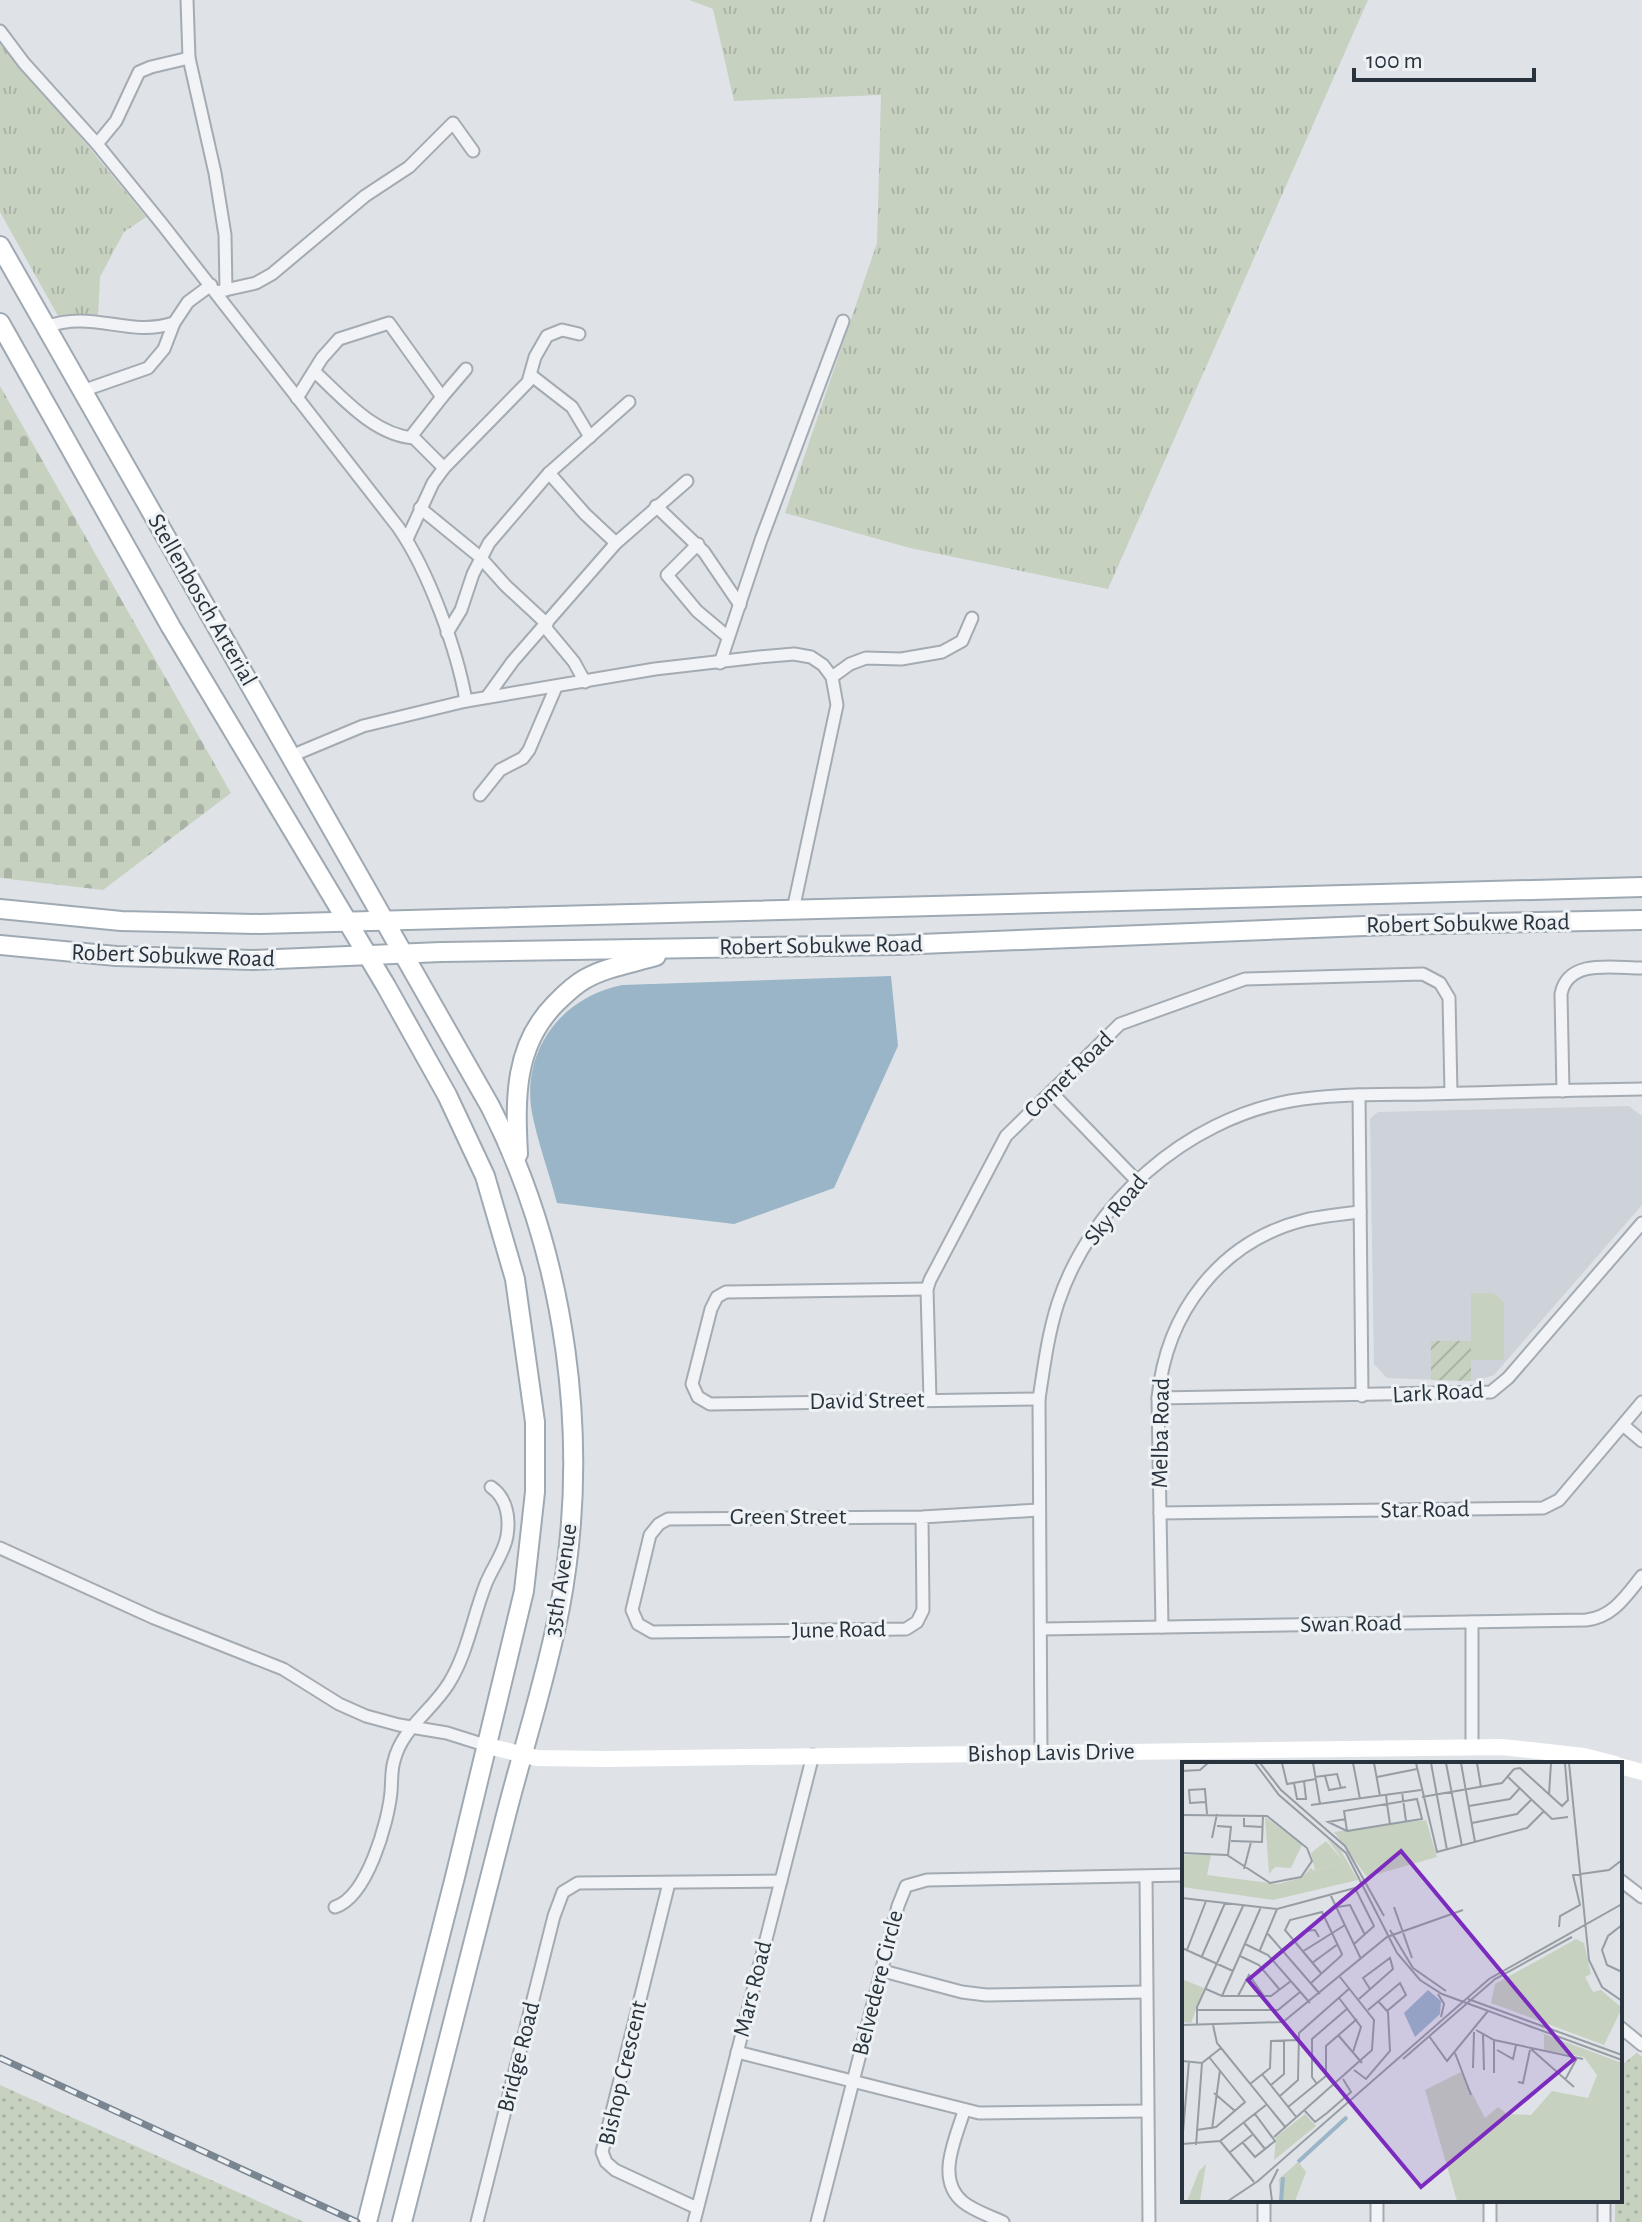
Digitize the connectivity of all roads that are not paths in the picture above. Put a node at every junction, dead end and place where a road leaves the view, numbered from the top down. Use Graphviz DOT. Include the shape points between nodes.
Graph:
graph roads {
  1 [pos="187,0"];
  2 [pos="0,31"];
  3 [pos="189,58"];
  4 [pos="97,144"];
  5 [pos="473,151"];
  6 [pos="0,246"];
  7 [pos="217,289"];
  8 [pos="843,321"];
  9 [pos="0,323"];
  10 [pos="174,323"];
  11 [pos="45,327"];
  12 [pos="579,334"];
  13 [pos="466,369"];
  14 [pos="315,372"];
  15 [pos="532,376"];
  16 [pos="82,391"];
  17 [pos="442,397"];
  18 [pos="297,398"];
  19 [pos="629,402"];
  20 [pos="590,437"];
  21 [pos="414,438"];
  22 [pos="444,468"];
  23 [pos="549,473"];
  24 [pos="687,481"];
  25 [pos="656,506"];
  26 [pos="420,508"];
  27 [pos="407,539"];
  28 [pos="616,543"];
  29 [pos="698,544"];
  30 [pos="480,557"];
  31 [pos="740,605"];
  32 [pos="972,618"];
  33 [pos="546,625"];
  34 [pos="447,633"];
  35 [pos="728,637"];
  36 [pos="720,663"];
  37 [pos="832,677"];
  38 [pos="585,682"];
  39 [pos="556,687"];
  40 [pos="487,697"];
  41 [pos="466,701"];
  42 [pos="291,756"];
  43 [pos="480,795"];
  44 [pos="1642,887"];
  45 [pos="0,909"];
  46 [pos="793,910"];
  47 [pos="383,920"];
  48 [pos="1642,920"];
  49 [pos="345,921"];
  50 [pos="0,945"];
  51 [pos="678,949"];
  52 [pos="404,955"];
  53 [pos="367,957"];
  54 [pos="1642,968"];
  55 [pos="1642,1089"];
  56 [pos="1563,1091"];
  57 [pos="1051,1092"];
  58 [pos="1451,1093"];
  59 [pos="1359,1095"];
  60 [pos="518,1165"];
  61 [pos="1137,1181"];
  62 [pos="1360,1212"];
  63 [pos="1642,1223"];
  64 [pos="927,1289"];
  65 [pos="1362,1396"];
  66 [pos="1158,1398"];
  67 [pos="1039,1399"];
  68 [pos="930,1400"];
  69 [pos="1642,1402"];
  70 [pos="1623,1425"];
  71 [pos="1642,1441"];
  72 [pos="491,1487"];
  73 [pos="1039,1510"];
  74 [pos="1160,1513"];
  75 [pos="922,1517"];
  76 [pos="0,1548"];
  77 [pos="1642,1577"];
  78 [pos="1472,1622"];
  79 [pos="1162,1627"];
  80 [pos="1042,1629"];
  81 [pos="652,1632"];
  82 [pos="410,1727"];
  83 [pos="488,1746"];
  84 [pos="1472,1747"];
  85 [pos="1041,1753"];
  86 [pos="521,1754"];
  87 [pos="813,1755"];
  88 [pos="1372,1756"];
  89 [pos="1258,1757"];
  90 [pos="1603,1762"];
  91 [pos="1622,1766"];
  92 [pos="1642,1772"];
  93 [pos="1182,1875"];
  94 [pos="1146,1877"];
  95 [pos="781,1881"];
  96 [pos="1622,1882"];
  97 [pos="669,1883"];
  98 [pos="1642,1897"];
  99 [pos="335,1907"];
  100 [pos="883,1971"];
  101 [pos="1146,1992"];
  102 [pos="1623,2034"];
  103 [pos="1642,2045"];
  104 [pos="737,2052"];
  105 [pos="854,2080"];
  106 [pos="964,2111"];
  107 [pos="1147,2111"];
  108 [pos="697,2208"];
  109 [pos="403,2218"];
  110 [pos="367,2222"];
  111 [pos="477,2222"];
  112 [pos="694,2222"];
  113 [pos="817,2222"];
  114 [pos="1003,2222"];
  115 [pos="1149,2222"];
  1 -- 3 [label="street"];
  2 -- 4 [label="street"];
  3 -- 4 [label="street" via="139,72 116,121"];
  3 -- 7 [label="street" via="225,235"];
  4 -- 7 [label="street"];
  5 -- 7 [label="street" via="453,123 409,167 355,204 272,274 256,283"];
  6 -- 11 [label="main road, Stellenbosch Arterial"];
  7 -- 10 [label="street" via="188,302"];
  7 -- 18 [label="street"];
  8 -- 31 [label="street"];
  9 -- 49 [label="main road, Stellenbosch Arterial"];
  10 -- 11 [label="street" via="131,329 86,319"];
  10 -- 16 [label="street" via="164,349 148,368"];
  11 -- 16 [label="main road, Stellenbosch Arterial"];
  12 -- 15 [label="street" via="562,330 547,336"];
  13 -- 17 [label="street"];
  14 -- 17 [label="street" via="339,339 387,323"];
  14 -- 18 [label="street"];
  14 -- 21 [label="street" via="379,428"];
  15 -- 20 [label="street" via="572,407"];
  15 -- 22 [label="street"];
  16 -- 42 [label="main road, Stellenbosch Arterial"];
  17 -- 21 [label="street" via="414,429"];
  18 -- 27 [label="street"];
  19 -- 20 [label="street"];
  20 -- 23 [label="street"];
  21 -- 22 [label="street"];
  22 -- 26 [label="street"];
  23 -- 28 [label="street"];
  23 -- 30 [label="street"];
  24 -- 25 [label="street"];
  25 -- 28 [label="street"];
  25 -- 29 [label="street"];
  26 -- 27 [label="street"];
  26 -- 30 [label="street"];
  27 -- 34 [label="street"];
  28 -- 33 [label="street"];
  29 -- 31 [label="street"];
  29 -- 35 [label="street" via="667,575"];
  30 -- 33 [label="street"];
  30 -- 34 [label="street"];
  31 -- 35 [label="street"];
  32 -- 37 [label="street" via="962,641 942,652 866,658"];
  33 -- 38 [label="street"];
  33 -- 40 [label="street"];
  34 -- 41 [label="street"];
  35 -- 36 [label="street"];
  36 -- 37 [label="street" via="794,654 811,657"];
  36 -- 38 [label="street"];
  37 -- 46 [label="street" via="835,722"];
  38 -- 39 [label="street"];
  39 -- 40 [label="street"];
  39 -- 43 [label="street" via="529,750 500,770"];
  40 -- 41 [label="street"];
  41 -- 42 [label="street" via="363,726"];
  42 -- 47 [label="main road, Stellenbosch Arterial"];
  44 -- 46 [label="main road, Robert Sobukwe Road"];
  45 -- 49 [label="main road, Robert Sobukwe Road" via="121,921"];
  46 -- 47 [label="main road, Robert Sobukwe Road"];
  47 -- 49 [label="main road, Robert Sobukwe Road"];
  47 -- 52 [label="main road, Stellenbosch Arterial"];
  48 -- 51 [label="main road, Robert Sobukwe Road"];
  49 -- 53 [label="main road, Stellenbosch Arterial"];
  50 -- 53 [label="main road, Robert Sobukwe Road" via="148,958"];
  51 -- 52 [label="main road, Robert Sobukwe Road"];
  51 -- 60 [label="main road" via="585,979 546,1013 526,1047 519,1072"];
  52 -- 53 [label="main road, Robert Sobukwe Road"];
  52 -- 60 [label="main road, 35th Avenue"];
  53 -- 83 [label="main road, 35th Avenue" via="473,1146 508,1250 525,1342 535,1422 531,1544 519,1621"];
  54 -- 56 [label="street" via="1584,969 1563,984"];
  55 -- 56 [label="street, Sky Road"];
  56 -- 58 [label="street, Sky Road"];
  57 -- 58 [label="street, Comet Road" via="1120,1024 1245,979 1423,974 1440,983 1449,998"];
  57 -- 61 [label="street"];
  57 -- 64 [label="street, Comet Road" via="998,1147"];
  58 -- 59 [label="street, Sky Road"];
  59 -- 61 [label="street, Sky Road" via="1290,1101 1251,1112 1188,1142"];
  59 -- 62 [label="street"];
  60 -- 86 [label="main road, 35th Avenue" via="548,1262 572,1431 569,1548 560,1606"];
  61 -- 67 [label="street, Sky Road" via="1100,1224 1071,1272 1058,1302"];
  62 -- 65 [label="street"];
  62 -- 66 [label="street, Melba Road" via="1283,1227 1247,1244 1212,1272 1176,1327"];
  63 -- 65 [label="street, Lark Road" via="1497,1389 1485,1394"];
  64 -- 68 [label="street, Comet Road"];
  64 -- 68 [label="street, David Street" via="726,1292 711,1309 692,1384 698,1397 710,1404"];
  65 -- 66 [label="street, Lark Road"];
  66 -- 74 [label="street, Melba Road"];
  67 -- 68 [label="street, David Street"];
  67 -- 73 [label="street, Sky Road"];
  69 -- 70 [label="street, Star Road"];
  70 -- 71 [label="street"];
  70 -- 74 [label="street, Star Road" via="1559,1500 1543,1508"];
  72 -- 82 [label="street" via="508,1516 504,1547 454,1674"];
  73 -- 75 [label="street, Green Street"];
  73 -- 80 [label="street, Sky Road"];
  74 -- 79 [label="street, Melba Road"];
  75 -- 81 [label="street, June Road" via="923,1610 906,1629"];
  75 -- 81 [label="street, Green Street" via="668,1519 650,1535 632,1610 638,1624"];
  76 -- 82 [label="street" via="283,1669 351,1709"];
  77 -- 78 [label="street, Swan Road" via="1614,1610 1597,1619"];
  78 -- 79 [label="street, Swan Road"];
  78 -- 84 [label="street"];
  79 -- 80 [label="street, Swan Road"];
  80 -- 85 [label="street, Sky Road"];
  82 -- 83 [label="street"];
  82 -- 99 [label="street" via="394,1758 385,1824 361,1885"];
  83 -- 86 [label="street, Bishop Lavis Drive"];
  83 -- 110 [label="main road, 35th Avenue"];
  84 -- 88 [label="street, Bishop Lavis Drive"];
  84 -- 90 [label="street, Bishop Lavis Drive" via="1552,1752"];
  85 -- 87 [label="street, Bishop Lavis Drive"];
  85 -- 89 [label="street, Bishop Lavis Drive"];
  86 -- 87 [label="street, Bishop Lavis Drive" via="591,1759"];
  86 -- 109 [label="main road, 35th Avenue"];
  87 -- 95 [label="street, Mars Road"];
  88 -- 89 [label="street, Bishop Lavis Drive"];
  91 -- 92 [label="street, Bishop Lavis Drive"];
  93 -- 94 [label="street, Belvedere Circle"];
  94 -- 100 [label="street, Belvedere Circle" via="914,1882 899,1900"];
  94 -- 101 [label="street"];
  95 -- 97 [label="street"];
  95 -- 104 [label="street, Mars Road"];
  96 -- 98 [label="street"];
  97 -- 108 [label="street, Bishop Crescent" via="602,2152 615,2170"];
  97 -- 111 [label="street, Bridge Road" via="578,1883 563,1892"];
  100 -- 101 [label="street" via="975,1995"];
  100 -- 105 [label="street, Belvedere Circle"];
  101 -- 107 [label="street"];
  102 -- 103 [label="street"];
  104 -- 105 [label="street"];
  104 -- 108 [label="street, Mars Road"];
  105 -- 106 [label="street"];
  105 -- 113 [label="street, Belvedere Circle"];
  106 -- 107 [label="street"];
  106 -- 114 [label="street" via="949,2162 951,2182 962,2201"];
  107 -- 115 [label="street"];
  108 -- 112 [label="street, Mars Road"];
}
